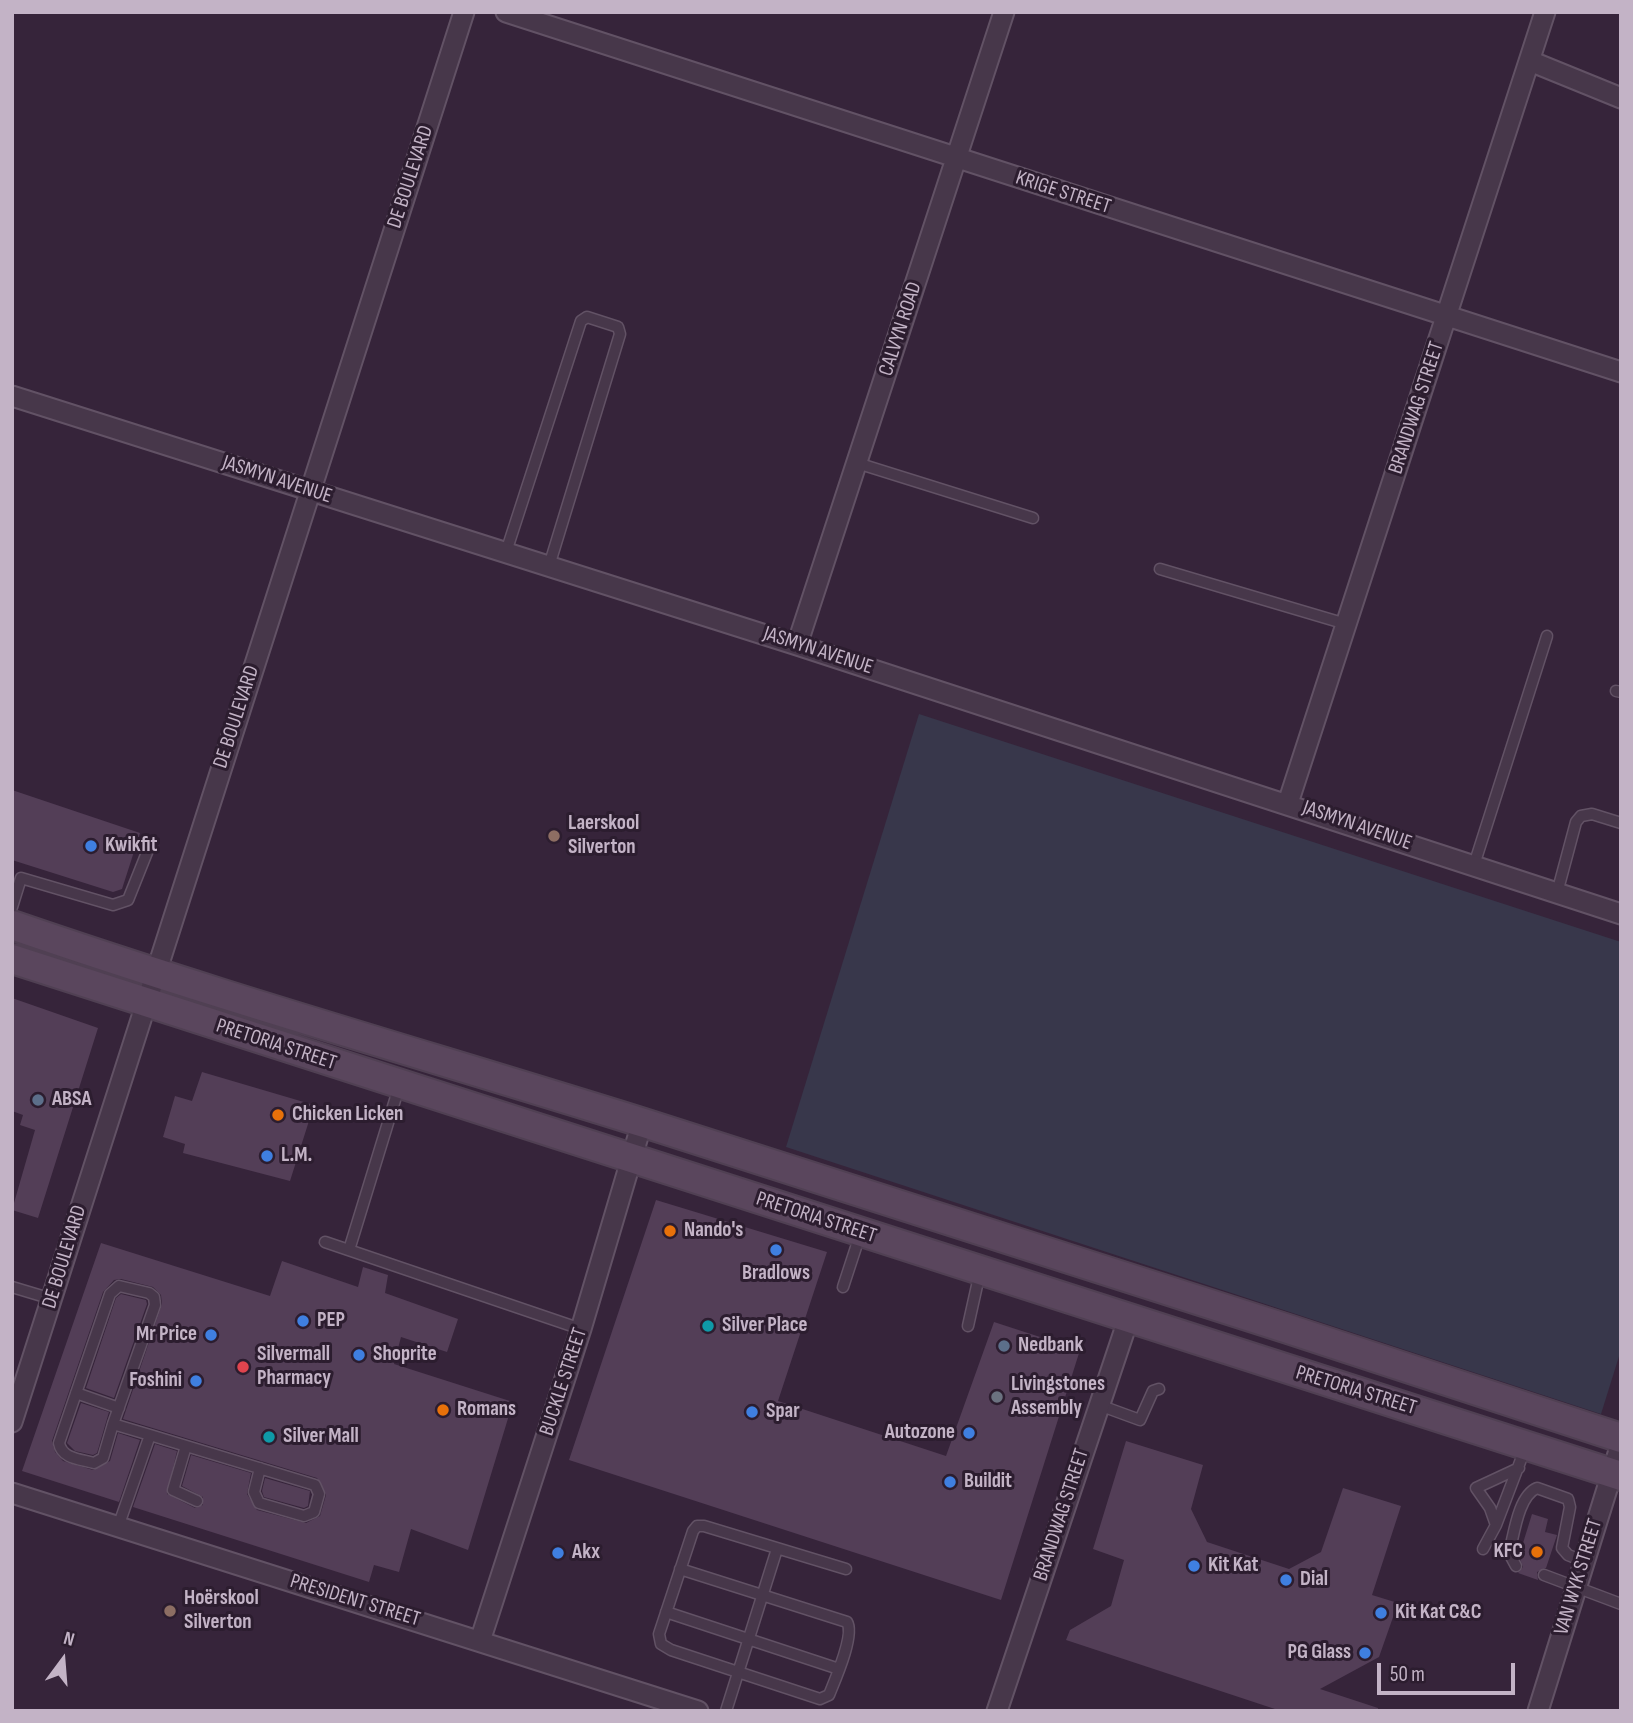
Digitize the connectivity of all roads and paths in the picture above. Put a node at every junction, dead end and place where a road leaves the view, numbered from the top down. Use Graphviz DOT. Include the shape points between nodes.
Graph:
graph roads {
  1 [pos="464,12"];
  2 [pos="506,12"];
  3 [pos="1004,12"];
  4 [pos="1545,12"];
  5 [pos="1530,61"];
  6 [pos="1621,97"];
  7 [pos="957,159"];
  8 [pos="1447,315"];
  9 [pos="1621,372"];
  10 [pos="12,396"];
  11 [pos="857,463"];
  12 [pos="309,490"];
  13 [pos="1033,518"];
  14 [pos="506,552"];
  15 [pos="549,566"];
  16 [pos="1160,569"];
  17 [pos="1346,624"];
  18 [pos="1547,636"];
  19 [pos="797,645"];
  20 [pos="1288,803"];
  21 [pos="1621,823"];
  22 [pos="148,850"];
  23 [pos="1474,865"];
  24 [pos="16,877"];
  25 [pos="1558,893"];
  26 [pos="12,907"];
  27 [pos="1621,914"];
  28 [pos="12,925"];
  29 [pos="12,959"];
  30 [pos="155,974"];
  31 [pos="144,1003"];
  32 [pos="400,1084"];
  33 [pos="642,1123"];
  34 [pos="706,1143"];
  35 [pos="632,1159"];
  36 [pos="861,1232"];
  37 [pos="325,1242"];
  38 [pos="349,1251"];
  39 [pos="980,1271"];
  40 [pos="12,1287"];
  41 [pos="843,1287"];
  42 [pos="52,1299"];
  43 [pos="1128,1320"];
  44 [pos="968,1326"];
  45 [pos="581,1329"];
  46 [pos="1159,1389"];
  47 [pos="76,1393"];
  48 [pos="1098,1405"];
  49 [pos="118,1408"];
  50 [pos="12,1422"];
  51 [pos="113,1424"];
  52 [pos="150,1435"];
  53 [pos="1621,1438"];
  54 [pos="1621,1444"];
  55 [pos="186,1446"];
  56 [pos="1522,1457"];
  57 [pos="260,1468"];
  58 [pos="1616,1474"];
  59 [pos="12,1493"];
  60 [pos="197,1501"];
  61 [pos="1496,1525"];
  62 [pos="118,1527"];
  63 [pos="777,1549"];
  64 [pos="1483,1549"];
  65 [pos="1583,1561"];
  66 [pos="1516,1566"];
  67 [pos="680,1569"];
  68 [pos="846,1569"];
  69 [pos="1544,1575"];
  70 [pos="1575,1588"];
  71 [pos="762,1595"];
  72 [pos="1621,1604"];
  73 [pos="666,1612"];
  74 [pos="748,1640"];
  75 [pos="480,1641"];
  76 [pos="839,1669"];
  77 [pos="738,1674"];
  78 [pos="1543,1710"];
  79 [pos="698,1711"];
  80 [pos="726,1711"];
  81 [pos="998,1711"];
  1 -- 12 [label="street, DE BOULEVARD"];
  2 -- 7 [label="street, KRIGE STREET"];
  3 -- 7 [label="street, CALVYN ROAD"];
  4 -- 5 [label="street, BRANDWAG STREET"];
  5 -- 6 [label="street"];
  5 -- 8 [label="street, BRANDWAG STREET"];
  7 -- 8 [label="street, KRIGE STREET"];
  7 -- 11 [label="street, CALVYN ROAD"];
  8 -- 9 [label="street, KRIGE STREET"];
  8 -- 17 [label="street, BRANDWAG STREET"];
  10 -- 12 [label="street, JASMYN AVENUE"];
  11 -- 13 [label="lane"];
  11 -- 19 [label="street, CALVYN ROAD"];
  12 -- 14 [label="street, JASMYN AVENUE"];
  12 -- 30 [label="street, DE BOULEVARD"];
  14 -- 15 [label="street, JASMYN AVENUE"];
  14 -- 15 [label="lane" via="581,321 587,317 621,330"];
  15 -- 19 [label="street, JASMYN AVENUE"];
  16 -- 17 [label="lane"];
  17 -- 20 [label="street, BRANDWAG STREET"];
  18 -- 23 [label="lane"];
  19 -- 20 [label="street, JASMYN AVENUE"];
  20 -- 23 [label="street, JASMYN AVENUE"];
  21 -- 25 [label="lane" via="1592,814 1581,816"];
  22 -- 24 [label="lane" via="128,900 113,905"];
  23 -- 25 [label="street, JASMYN AVENUE"];
  24 -- 26 [label="lane"];
  25 -- 27 [label="street, JASMYN AVENUE"];
  28 -- 30 [label="main road, PRETORIA STREET"];
  29 -- 31 [label="main road, PRETORIA STREET"];
  30 -- 31 [label="street, DE BOULEVARD"];
  30 -- 33 [label="main road, PRETORIA STREET"];
  31 -- 32 [label="main road, PRETORIA STREET"];
  31 -- 42 [label="street, DE BOULEVARD"];
  32 -- 35 [label="main road, PRETORIA STREET"];
  32 -- 38 [label="lane"];
  33 -- 34 [label="main road, PRETORIA STREET"];
  33 -- 35 [label="street, BUCKLE STREET"];
  34 -- 39 [label="main road" via="733,1172 961,1250 978,1261"];
  34 -- 53 [label="main road, PRETORIA STREET"];
  35 -- 36 [label="main road, PRETORIA STREET"];
  35 -- 45 [label="street, BUCKLE STREET"];
  36 -- 39 [label="main road, PRETORIA STREET"];
  36 -- 41 [label="lane"];
  37 -- 38 [label="lane"];
  38 -- 45 [label="lane"];
  39 -- 43 [label="main road, PRETORIA STREET"];
  39 -- 44 [label="lane"];
  40 -- 42 [label="lane"];
  42 -- 50 [label="street, DE BOULEVARD"];
  43 -- 48 [label="street, BRANDWAG STREET"];
  43 -- 56 [label="main road, PRETORIA STREET"];
  45 -- 75 [label="street, BUCKLE STREET"];
  46 -- 48 [label="lane" via="1153,1391 1140,1420"];
  47 -- 49 [label="lane"];
  47 -- 49 [label="lane" via="114,1287 149,1293 155,1305"];
  47 -- 51 [label="lane" via="59,1443 64,1454 100,1462"];
  48 -- 81 [label="street, BRANDWAG STREET"];
  49 -- 51 [label="lane"];
  51 -- 52 [label="lane"];
  52 -- 55 [label="lane"];
  52 -- 62 [label="lane"];
  54 -- 58 [label="street, VAN WYK STREET"];
  55 -- 57 [label="lane"];
  55 -- 60 [label="lane" via="173,1490"];
  56 -- 58 [label="main road, PRETORIA STREET"];
  56 -- 61 [label="lane"];
  56 -- 61 [label="lane" via="1476,1488"];
  57 -- 57 [label="lane" via="314,1485 319,1494 314,1512 304,1516 260,1503 254,1492"];
  58 -- 65 [label="street, VAN WYK STREET"];
  59 -- 62 [label="street, PRESIDENT STREET"];
  61 -- 64 [label="lane"];
  62 -- 75 [label="street, PRESIDENT STREET"];
  63 -- 67 [label="lane" via="704,1525 697,1527"];
  63 -- 68 [label="lane"];
  63 -- 71 [label="lane"];
  65 -- 66 [label="lane" via="1562,1548 1568,1499 1537,1488 1527,1494 1514,1532 1509,1553"];
  65 -- 70 [label="street, VAN WYK STREET"];
  67 -- 71 [label="lane"];
  67 -- 73 [label="lane"];
  69 -- 70 [label="lane"];
  70 -- 72 [label="lane"];
  70 -- 78 [label="street, VAN WYK STREET"];
  71 -- 74 [label="lane"];
  71 -- 76 [label="lane" via="847,1622 850,1632"];
  73 -- 74 [label="lane"];
  73 -- 77 [label="lane" via="659,1633 661,1644"];
  74 -- 76 [label="lane"];
  74 -- 77 [label="lane"];
  75 -- 79 [label="street, PRESIDENT STREET"];
  76 -- 77 [label="lane" via="826,1699"];
  77 -- 80 [label="lane"];
}
